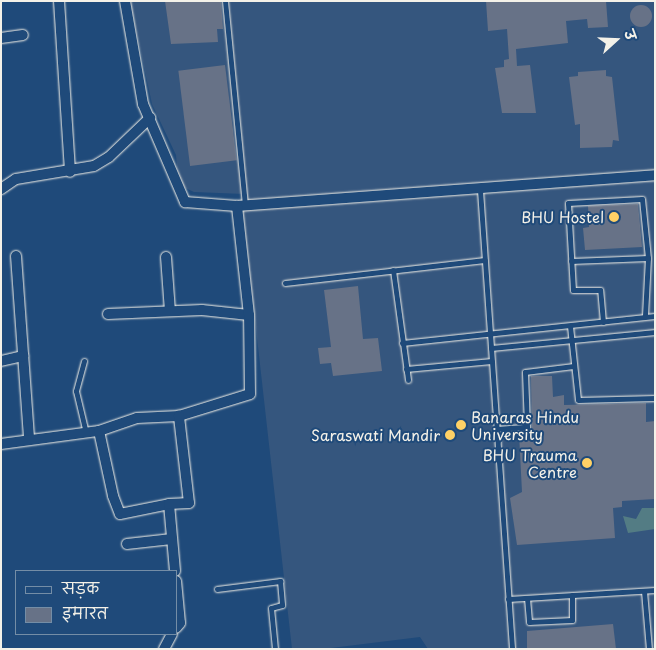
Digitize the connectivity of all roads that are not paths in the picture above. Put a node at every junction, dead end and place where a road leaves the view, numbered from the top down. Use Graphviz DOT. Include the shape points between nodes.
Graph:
graph roads {
  1 [pos="58,1"];
  2 [pos="125,1"];
  3 [pos="225,1"];
  4 [pos="22,35"];
  5 [pos="1,38"];
  6 [pos="150,118"];
  7 [pos="70,172"];
  8 [pos="655,175"];
  9 [pos="1,181"];
  10 [pos="2,189"];
  11 [pos="480,190"];
  12 [pos="241,206"];
  13 [pos="16,256"];
  14 [pos="166,257"];
  15 [pos="648,258"];
  16 [pos="485,260"];
  17 [pos="571,261"];
  18 [pos="392,270"];
  19 [pos="286,282"];
  20 [pos="170,311"];
  21 [pos="108,314"];
  22 [pos="249,315"];
  23 [pos="645,316"];
  24 [pos="655,316"];
  25 [pos="603,322"];
  26 [pos="570,326"];
  27 [pos="655,332"];
  28 [pos="490,336"];
  29 [pos="571,341"];
  30 [pos="402,342"];
  31 [pos="491,348"];
  32 [pos="23,356"];
  33 [pos="1,361"];
  34 [pos="84,361"];
  35 [pos="492,361"];
  36 [pos="574,366"];
  37 [pos="406,369"];
  38 [pos="408,380"];
  39 [pos="655,398"];
  40 [pos="179,416"];
  41 [pos="496,429"];
  42 [pos="99,431"];
  43 [pos="86,433"];
  44 [pos="29,439"];
  45 [pos="1,444"];
  46 [pos="168,504"];
  47 [pos="172,539"];
  48 [pos="127,544"];
  49 [pos="175,570"];
  50 [pos="217,589"];
  51 [pos="655,590"];
  52 [pos="644,591"];
  53 [pos="572,595"];
  54 [pos="527,598"];
  55 [pos="508,599"];
  56 [pos="178,607"];
  57 [pos="178,626"];
  58 [pos="171,635"];
  59 [pos="164,649"];
  60 [pos="275,649"];
  61 [pos="512,649"];
  62 [pos="649,649"];
  1 -- 7 [label="street"];
  2 -- 6 [label="street" via="143,104"];
  3 -- 12 [label="lane"];
  4 -- 5 [label="street"];
  6 -- 7 [label="street" via="108,157 94,166"];
  6 -- 12 [label="street" via="185,202"];
  7 -- 10 [label="street" via="16,179"];
  8 -- 11 [label="street"];
  9 -- 10 [label="street"];
  11 -- 12 [label="street"];
  11 -- 16 [label="lane"];
  12 -- 22 [label="street"];
  13 -- 32 [label="street"];
  14 -- 20 [label="street"];
  15 -- 17 [label="lane"];
  15 -- 17 [label="lane" via="642,199 633,199 568,203"];
  15 -- 23 [label="lane"];
  16 -- 18 [label="lane"];
  16 -- 28 [label="lane"];
  17 -- 25 [label="lane" via="573,290 600,290"];
  18 -- 19 [label="lane"];
  18 -- 30 [label="lane"];
  20 -- 21 [label="street"];
  20 -- 22 [label="street"];
  22 -- 40 [label="street" via="250,394"];
  23 -- 24 [label="lane"];
  23 -- 25 [label="lane"];
  25 -- 26 [label="lane"];
  26 -- 28 [label="lane"];
  26 -- 29 [label="lane"];
  27 -- 29 [label="lane"];
  28 -- 30 [label="lane"];
  28 -- 31 [label="lane"];
  29 -- 31 [label="lane"];
  29 -- 36 [label="lane"];
  30 -- 37 [label="lane"];
  31 -- 35 [label="lane"];
  32 -- 33 [label="street"];
  32 -- 44 [label="street"];
  34 -- 43 [label="lane" via="76,391"];
  35 -- 37 [label="lane"];
  35 -- 41 [label="lane"];
  36 -- 39 [label="lane" via="578,400"];
  36 -- 41 [label="lane" via="525,372 527,427"];
  37 -- 38 [label="lane"];
  40 -- 42 [label="street" via="137,418"];
  40 -- 46 [label="street" via="189,503"];
  41 -- 55 [label="lane"];
  42 -- 43 [label="street"];
  42 -- 46 [label="street" via="120,514"];
  43 -- 44 [label="street"];
  44 -- 45 [label="street"];
  46 -- 47 [label="street"];
  47 -- 48 [label="street"];
  47 -- 49 [label="street"];
  50 -- 60 [label="lane" via="280,581 282,605 271,608"];
  51 -- 52 [label="lane"];
  52 -- 53 [label="lane"];
  52 -- 62 [label="lane"];
  53 -- 54 [label="lane"];
  53 -- 54 [label="lane" via="572,620 529,622"];
  54 -- 55 [label="lane"];
  55 -- 61 [label="lane"];
  56 -- 57 [label="street"];
  58 -- 59 [label="street"];
}
